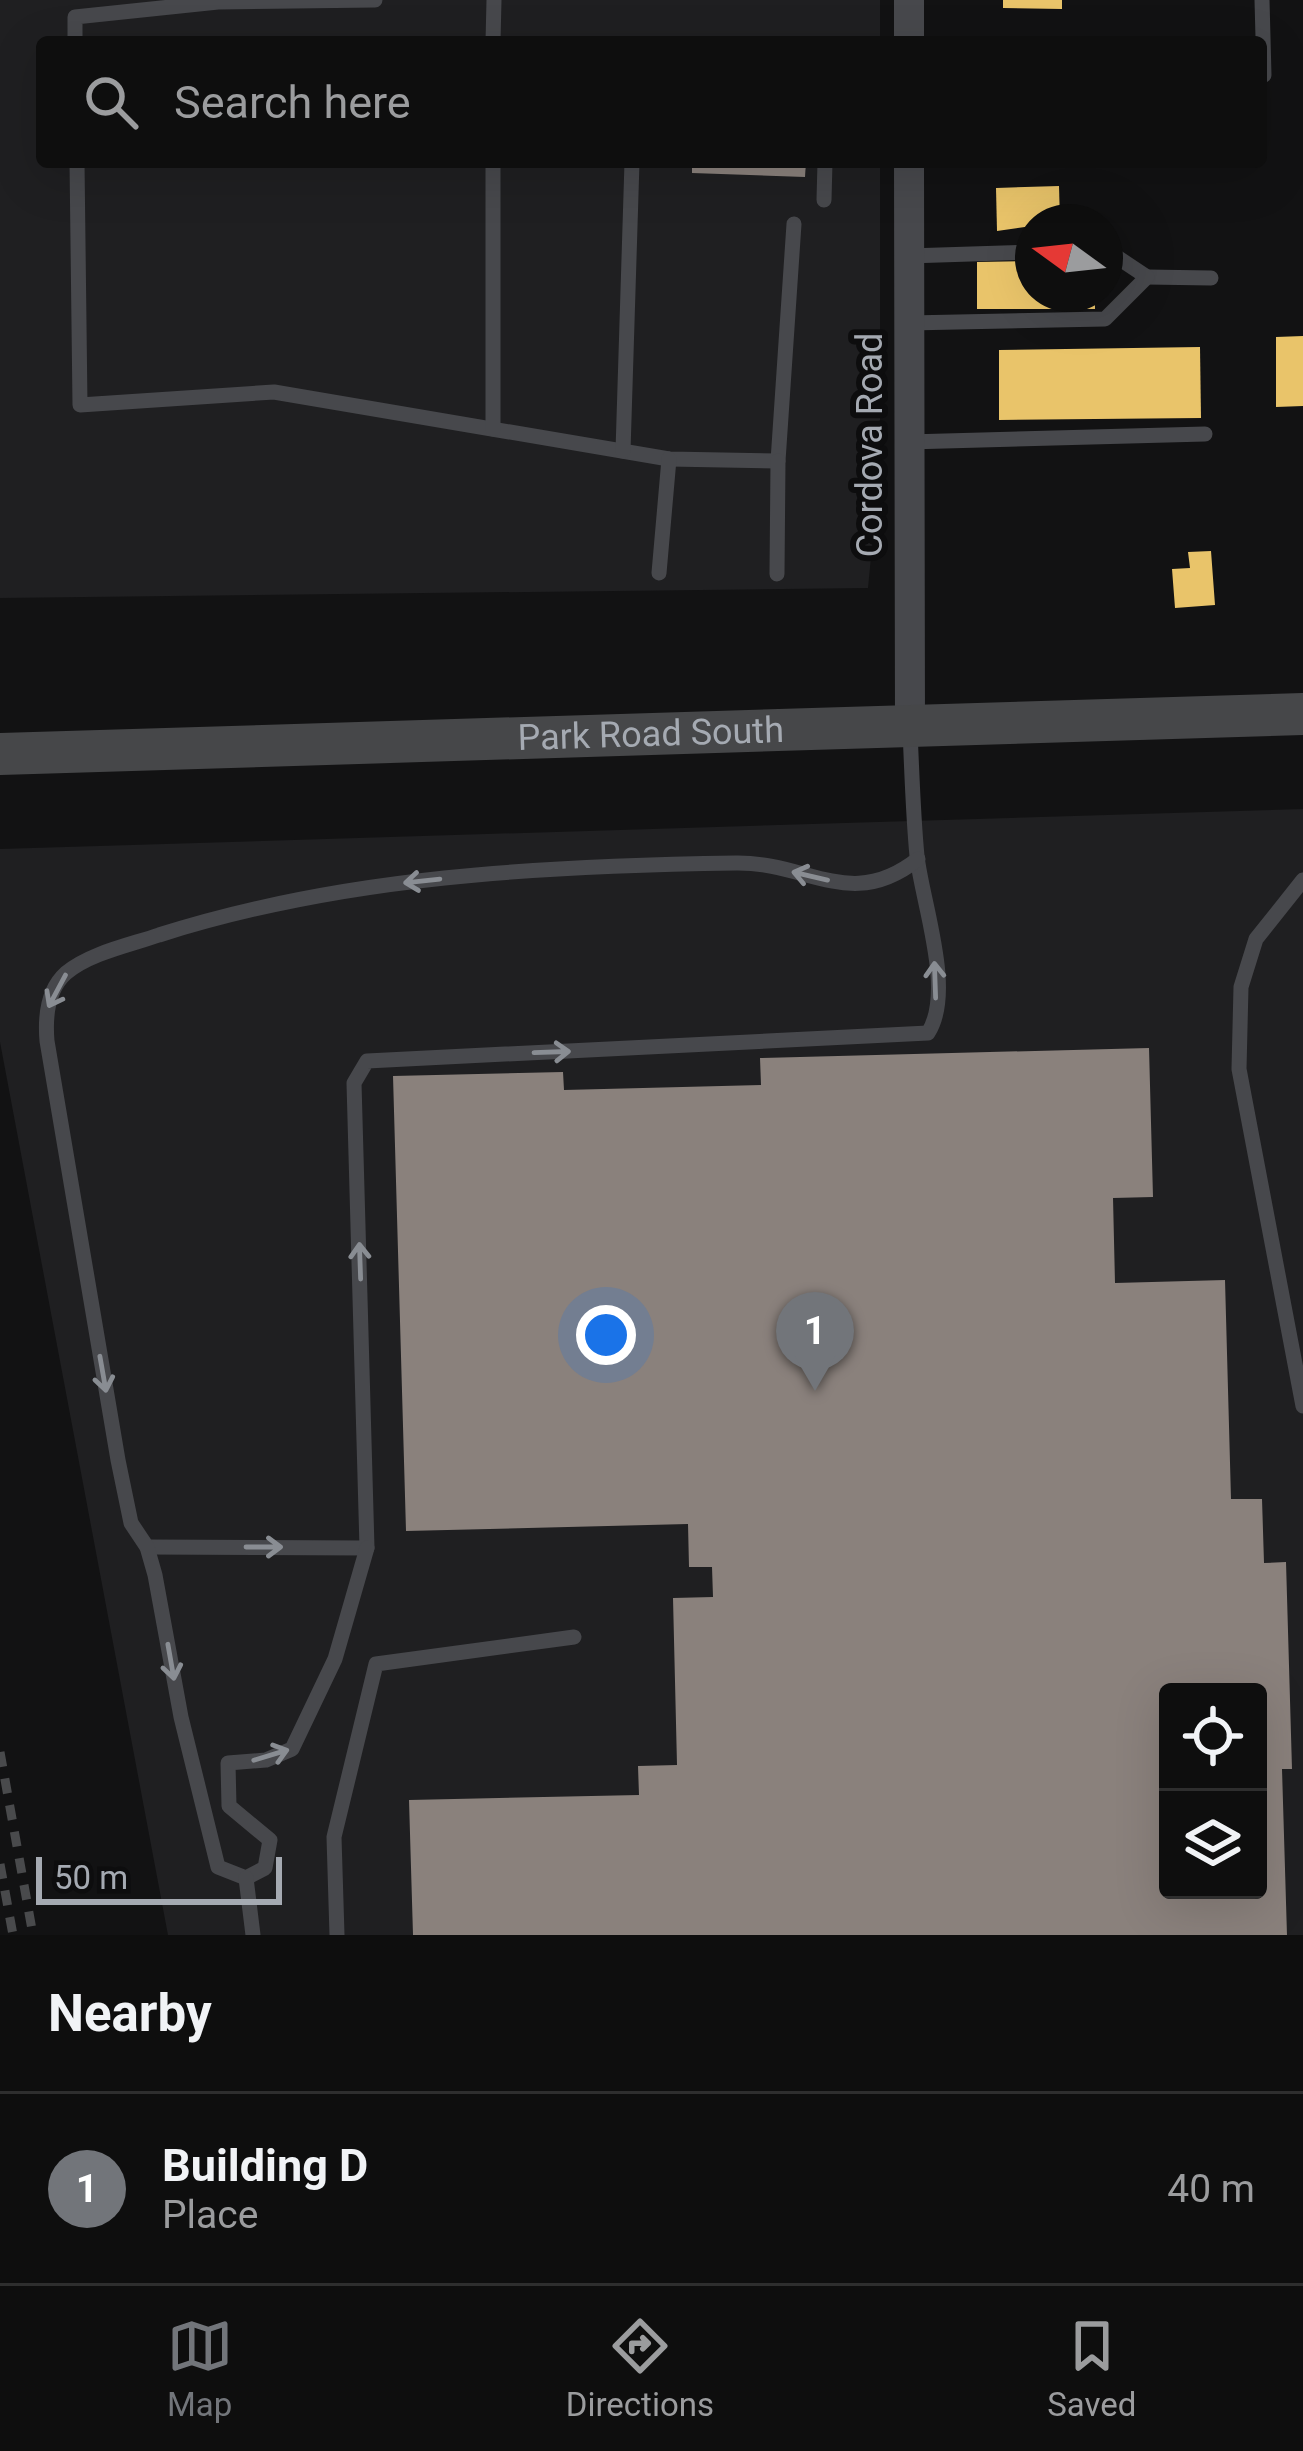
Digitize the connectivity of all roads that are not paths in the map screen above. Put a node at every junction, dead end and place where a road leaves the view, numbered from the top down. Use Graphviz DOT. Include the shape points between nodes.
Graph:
graph roads {
  1 [pos="375,0"];
  2 [pos="494,0"];
  3 [pos="909,0"];
  4 [pos="1262,0"];
  5 [pos="75,8"];
  6 [pos="494,36"];
  7 [pos="909,36"];
  8 [pos="1263,36"];
  9 [pos="76,168"];
  10 [pos="493,168"];
  11 [pos="632,168"];
  12 [pos="825,168"];
  13 [pos="909,168"];
  14 [pos="824,200"];
  15 [pos="794,224"];
  16 [pos="1015,253"];
  17 [pos="908,256"];
  18 [pos="1123,261"];
  19 [pos="1147,278"];
  20 [pos="1211,278"];
  21 [pos="909,323"];
  22 [pos="493,429"];
  23 [pos="1205,434"];
  24 [pos="908,442"];
  25 [pos="623,451"];
  26 [pos="668,460"];
  27 [pos="778,460"];
  28 [pos="659,573"];
  29 [pos="777,574"];
  30 [pos="1303,714"];
  31 [pos="910,728"];
  32 [pos="2,754"];
  33 [pos="917,859"];
  34 [pos="1303,880"];
  35 [pos="1303,1406"];
  36 [pos="148,1547"];
  37 [pos="368,1548"];
  38 [pos="574,1637"];
  39 [pos="246,1878"];
  40 [pos="253,1935"];
  41 [pos="337,1935"];
  1 -- 5 [label="lane"];
  2 -- 6 [label="lane"];
  3 -- 7 [label="street"];
  4 -- 8 [label="lane"];
  9 -- 22 [label="lane" via="80,405 274,392"];
  10 -- 22 [label="lane"];
  11 -- 25 [label="lane"];
  12 -- 14 [label="lane"];
  13 -- 17 [label="street, Cordova Road"];
  15 -- 27 [label="lane"];
  16 -- 17 [label="lane"];
  17 -- 21 [label="street, Cordova Road"];
  18 -- 19 [label="lane"];
  19 -- 20 [label="lane"];
  19 -- 21 [label="lane" via="1105,319"];
  21 -- 24 [label="street, Cordova Road"];
  22 -- 25 [label="lane"];
  23 -- 24 [label="lane"];
  24 -- 31 [label="street, Cordova Road"];
  25 -- 26 [label="lane"];
  26 -- 27 [label="lane"];
  26 -- 28 [label="lane"];
  27 -- 29 [label="lane"];
  30 -- 31 [label="main road, Park Road South"];
  31 -- 32 [label="main road, Park Road South"];
  31 -- 33 [label="lane"];
  33 -- 36 [label="lane, one-way" via="868,887 745,863 378,886 225,914 68,972 49,1005 47,1041 118,1460 131,1522"];
  37 -- 33 [label="lane, one-way" via="354,1083 361,1065 928,1033 936,1010 932,925"];
  34 -- 35 [label="lane" via="1256,939 1241,987 1239,1070"];
  36 -- 37 [label="lane, one-way"];
  36 -- 39 [label="lane, one-way" via="218,1867"];
  39 -- 37 [label="lane, one-way" via="265,1868 270,1840 230,1806 228,1763 292,1749 335,1659"];
  38 -- 41 [label="lane" via="376,1664 334,1837"];
  39 -- 40 [label="lane"];
}
